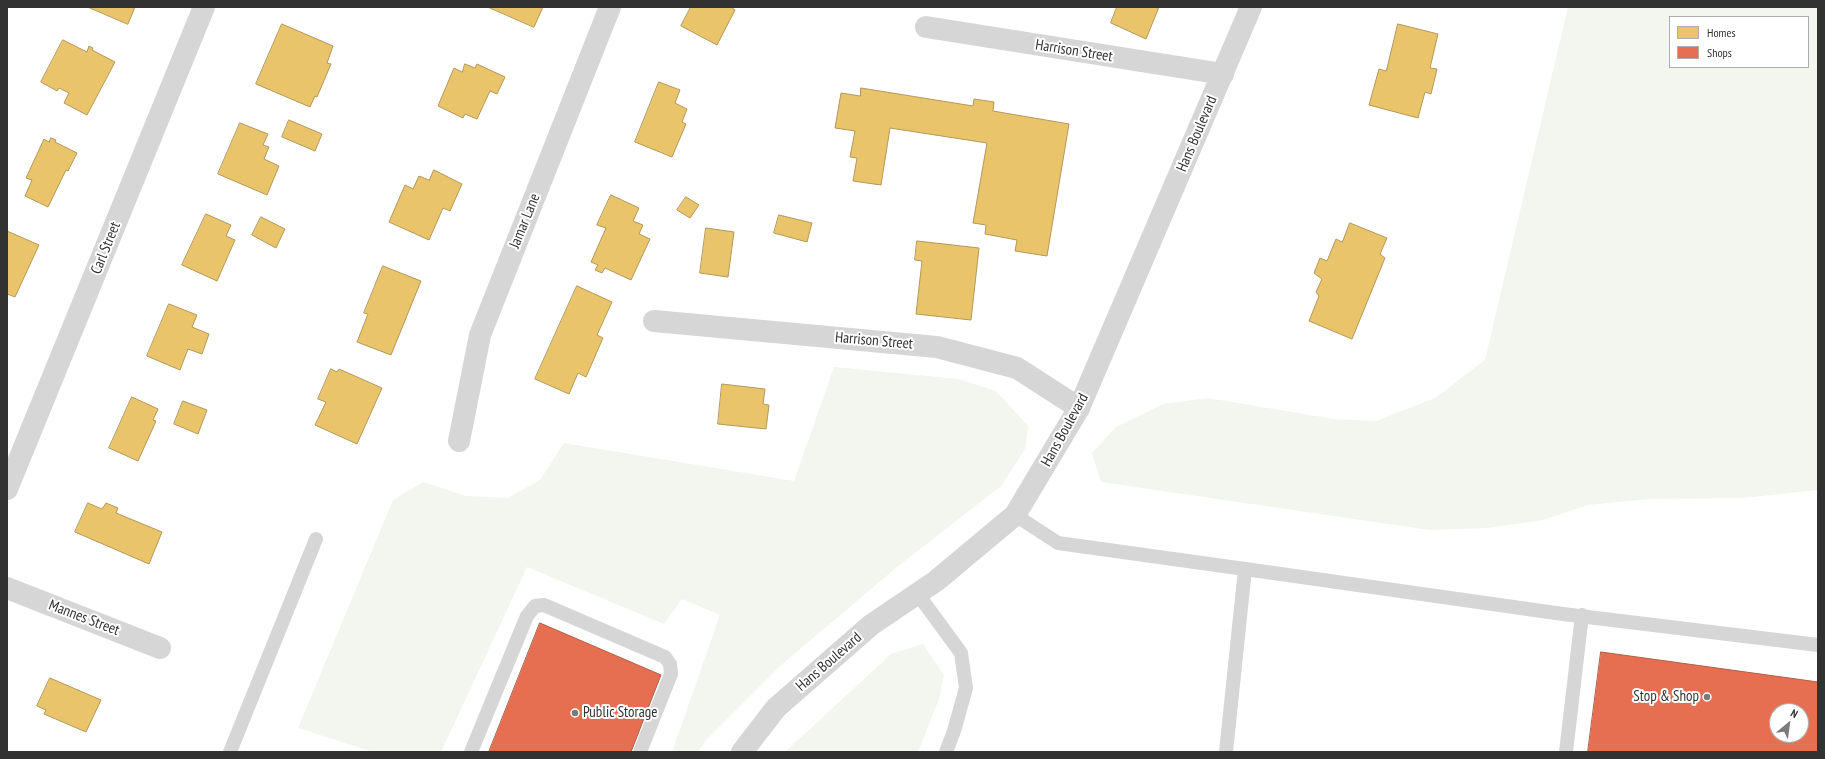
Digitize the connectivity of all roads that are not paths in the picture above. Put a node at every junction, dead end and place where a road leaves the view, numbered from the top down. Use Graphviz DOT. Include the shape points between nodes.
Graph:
graph roads {
  1 [pos="204,7"];
  2 [pos="610,7"];
  3 [pos="1251,7"];
  4 [pos="926,27"];
  5 [pos="1223,74"];
  6 [pos="654,321"];
  7 [pos="1079,408"];
  8 [pos="458,441"];
  9 [pos="7,489"];
  10 [pos="1015,516"];
  11 [pos="316,539"];
  12 [pos="1245,569"];
  13 [pos="7,588"];
  14 [pos="917,594"];
  15 [pos="1582,615"];
  16 [pos="1818,644"];
  17 [pos="160,648"];
  18 [pos="230,752"];
  19 [pos="472,752"];
  20 [pos="640,752"];
  21 [pos="742,752"];
  22 [pos="946,752"];
  23 [pos="1226,752"];
  24 [pos="1566,752"];
  1 -- 9 [label="street, Carl Street"];
  2 -- 8 [label="street, Jamar Lane" via="480,335"];
  3 -- 5 [label="street, Hans Boulevard"];
  4 -- 5 [label="street, Harrison Street"];
  5 -- 7 [label="street, Hans Boulevard"];
  6 -- 7 [label="street, Harrison Street" via="937,347 1017,368"];
  7 -- 10 [label="street, Hans Boulevard"];
  10 -- 12 [label="lane" via="1058,543"];
  10 -- 14 [label="street, Hans Boulevard"];
  11 -- 18 [label="lane"];
  12 -- 15 [label="lane"];
  12 -- 23 [label="lane"];
  13 -- 17 [label="street, Mannes Street"];
  14 -- 21 [label="street, Hans Boulevard" via="872,625 776,708"];
  14 -- 22 [label="lane" via="961,653 966,688"];
  15 -- 16 [label="lane"];
  15 -- 24 [label="lane"];
  19 -- 20 [label="lane" via="527,616 535,606 544,605 665,657 670,664 671,674"];
}
